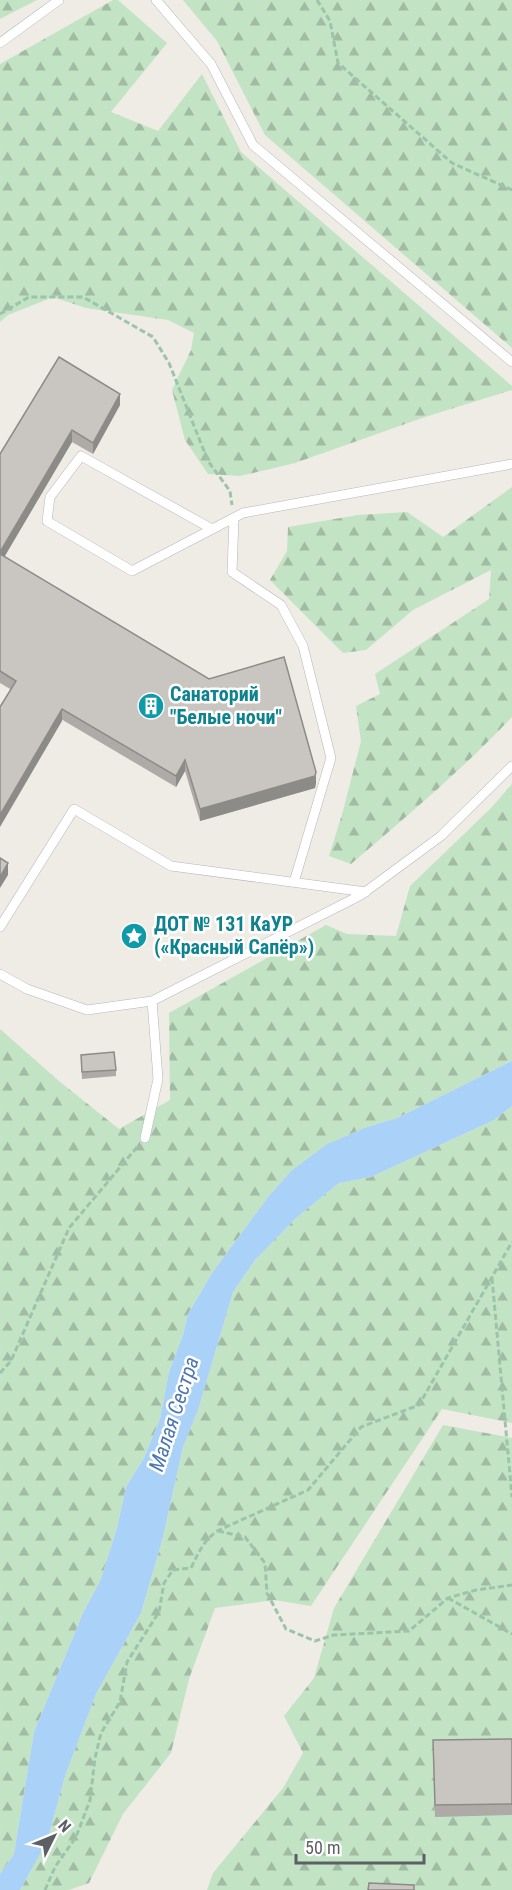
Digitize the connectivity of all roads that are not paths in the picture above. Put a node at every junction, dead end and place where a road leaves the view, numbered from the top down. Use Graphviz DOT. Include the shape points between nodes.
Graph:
graph roads {
  1 [pos="59,0"];
  2 [pos="156,0"];
  3 [pos="0,43"];
  4 [pos="512,362"];
  5 [pos="512,464"];
  6 [pos="234,518"];
  7 [pos="212,529"];
  8 [pos="512,766"];
  9 [pos="294,882"];
  10 [pos="366,892"];
  11 [pos="0,927"];
  12 [pos="0,974"];
  13 [pos="152,1001"];
  14 [pos="145,1138"];
  1 -- 3 [label="lane"];
  2 -- 4 [label="lane" via="211,64 253,145"];
  5 -- 6 [label="lane" via="243,513"];
  6 -- 7 [label="lane"];
  6 -- 9 [label="lane" via="232,572 281,605 303,646 332,758"];
  7 -- 7 [label="lane" via="81,456 50,497 48,521 132,571"];
  8 -- 10 [label="lane" via="441,836"];
  9 -- 10 [label="lane"];
  9 -- 11 [label="lane" via="171,866 74,809"];
  10 -- 13 [label="lane"];
  12 -- 13 [label="lane" via="27,989 87,1010"];
  13 -- 14 [label="lane" via="158,1079"];
}
